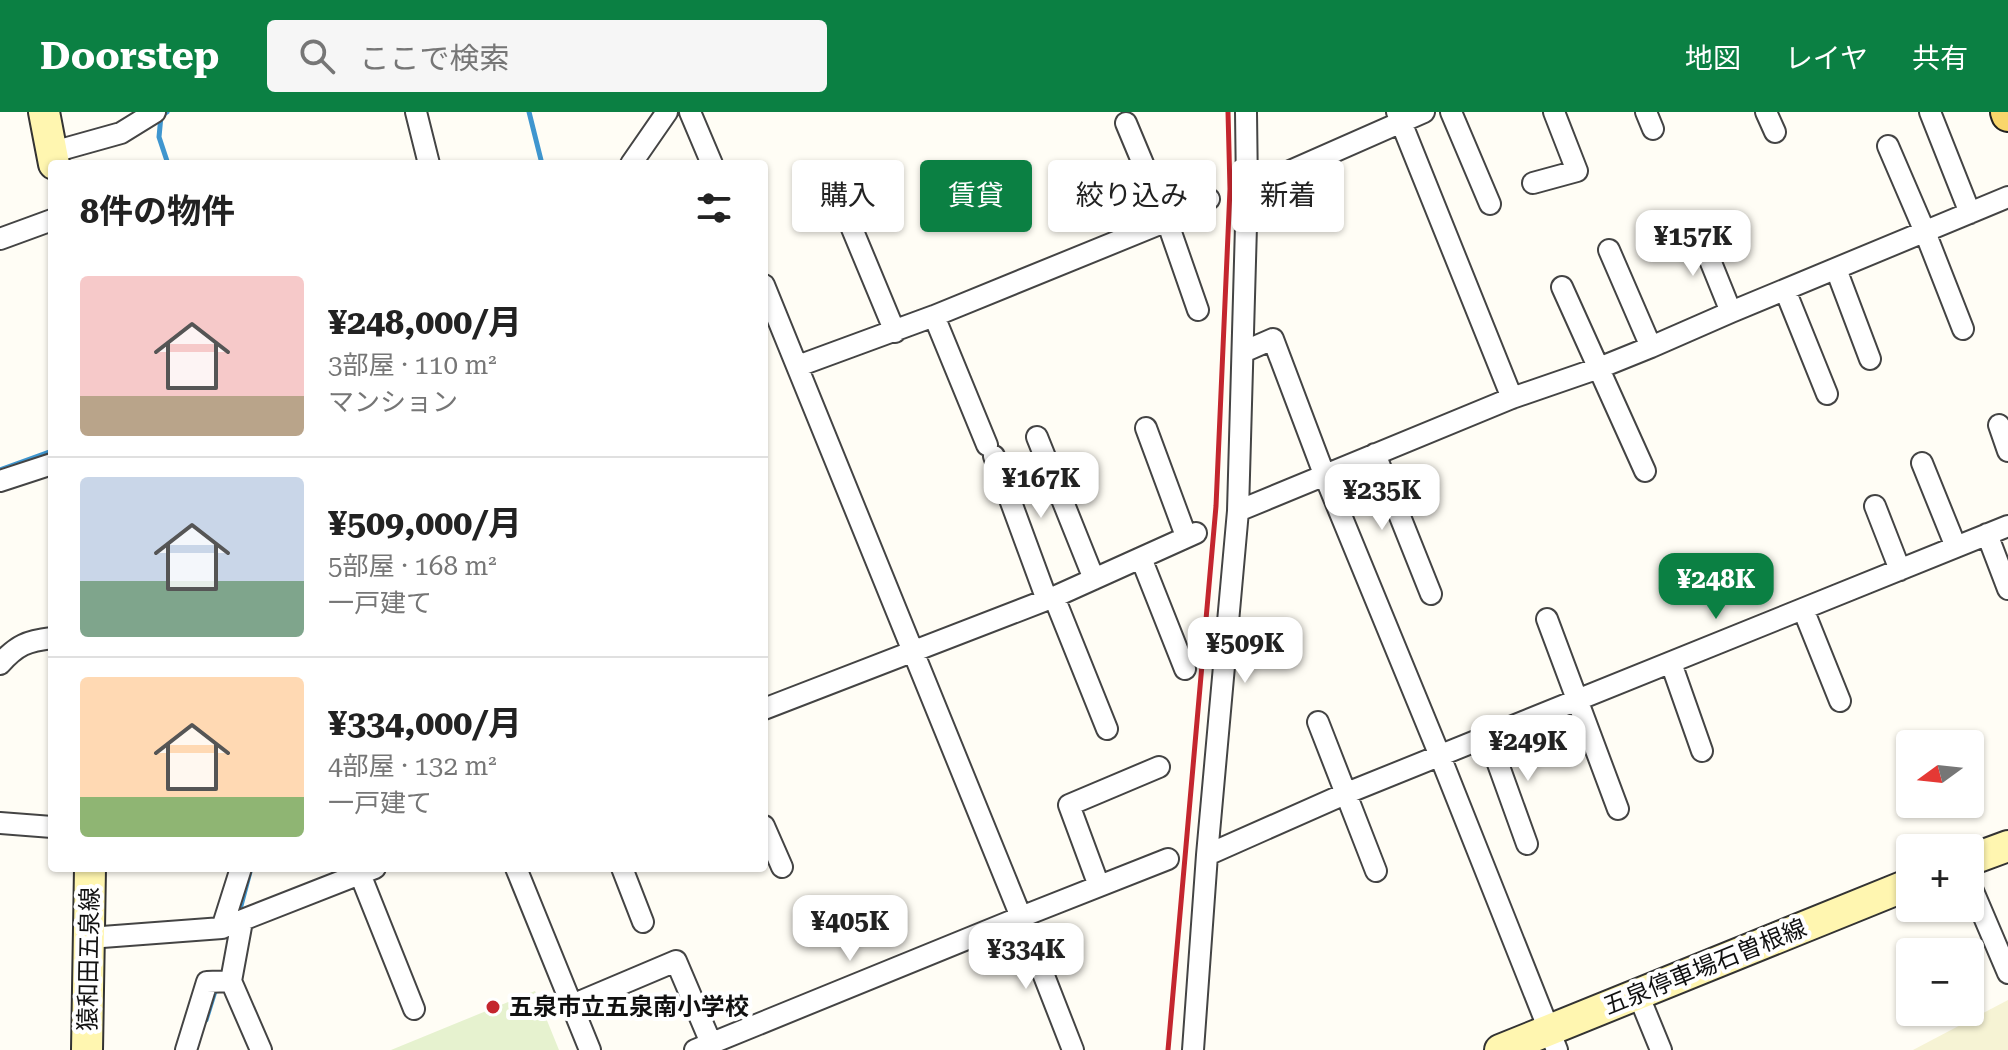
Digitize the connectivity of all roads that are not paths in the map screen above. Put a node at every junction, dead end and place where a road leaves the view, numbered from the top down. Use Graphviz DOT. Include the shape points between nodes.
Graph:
graph roads {
  1 [pos="44,112"];
  2 [pos="155,112"];
  3 [pos="416,112"];
  4 [pos="667,112"];
  5 [pos="690,112"];
  6 [pos="1246,112"];
  7 [pos="1424,112"];
  8 [pos="1451,112"];
  9 [pos="1554,112"];
  10 [pos="1766,112"];
  11 [pos="1930,112"];
  12 [pos="1399,117"];
  13 [pos="1126,123"];
  14 [pos="1775,132"];
  15 [pos="1888,146"];
  16 [pos="53,158"];
  17 [pos="428,160"];
  18 [pos="634,160"];
  19 [pos="710,160"];
  20 [pos="1141,160"];
  21 [pos="1247,160"];
  22 [pos="1309,160"];
  23 [pos="1533,183"];
  24 [pos="2008,197"];
  25 [pos="1490,204"];
  26 [pos="1970,213"];
  27 [pos="48,221"];
  28 [pos="1697,228"];
  29 [pos="853,232"];
  30 [pos="1140,232"];
  31 [pos="1171,232"];
  32 [pos="1246,232"];
  33 [pos="1925,232"];
  34 [pos="0,239"];
  35 [pos="1609,250"];
  36 [pos="1836,269"];
  37 [pos="1562,287"];
  38 [pos="1785,290"];
  39 [pos="768,295"];
  40 [pos="1198,310"];
  41 [pos="1731,312"];
  42 [pos="934,316"];
  43 [pos="1963,329"];
  44 [pos="895,332"];
  45 [pos="1651,347"];
  46 [pos="1243,352"];
  47 [pos="1870,359"];
  48 [pos="798,366"];
  49 [pos="1599,368"];
  50 [pos="1827,394"];
  51 [pos="1512,398"];
  52 [pos="1999,425"];
  53 [pos="1146,428"];
  54 [pos="1037,437"];
  55 [pos="2008,451"];
  56 [pos="1375,454"];
  57 [pos="1922,463"];
  58 [pos="48,465"];
  59 [pos="1645,471"];
  60 [pos="1324,474"];
  61 [pos="0,481"];
  62 [pos="1875,506"];
  63 [pos="1238,511"];
  64 [pos="2008,526"];
  65 [pos="1987,534"];
  66 [pos="1956,547"];
  67 [pos="1141,558"];
  68 [pos="1900,570"];
  69 [pos="1094,579"];
  70 [pos="2008,589"];
  71 [pos="1431,594"];
  72 [pos="1051,599"];
  73 [pos="1803,609"];
  74 [pos="1547,619"];
  75 [pos="48,638"];
  76 [pos="912,650"];
  77 [pos="1671,663"];
  78 [pos="0,664"];
  79 [pos="1185,669"];
  80 [pos="1578,700"];
  81 [pos="1840,701"];
  82 [pos="768,707"];
  83 [pos="1318,722"];
  84 [pos="1107,729"];
  85 [pos="1488,736"];
  86 [pos="1702,751"];
  87 [pos="1440,756"];
  88 [pos="1159,767"];
  89 [pos="1347,793"];
  90 [pos="1618,809"];
  91 [pos="0,823"];
  92 [pos="48,827"];
  93 [pos="768,835"];
  94 [pos="1527,844"];
  95 [pos="2008,846"];
  96 [pos="1207,855"];
  97 [pos="1984,855"];
  98 [pos="1168,859"];
  99 [pos="782,867"];
  100 [pos="1376,871"];
  101 [pos="90,872"];
  102 [pos="240,872"];
  103 [pos="364,872"];
  104 [pos="367,872"];
  105 [pos="518,872"];
  106 [pos="624,872"];
  107 [pos="1099,886"];
  108 [pos="1896,890"];
  109 [pos="1021,917"];
  110 [pos="1984,917"];
  111 [pos="242,921"];
  112 [pos="643,922"];
  113 [pos="222,928"];
  114 [pos="89,938"];
  115 [pos="2008,973"];
  116 [pos="231,981"];
  117 [pos="1638,994"];
  118 [pos="572,1005"];
  119 [pos="414,1009"];
  120 [pos="1553,1040"];
  121 [pos="703,1047"];
  122 [pos="87,1050"];
  123 [pos="186,1050"];
  124 [pos="261,1050"];
  125 [pos="590,1050"];
  126 [pos="1073,1050"];
  127 [pos="1193,1050"];
  128 [pos="1500,1050"];
  129 [pos="1661,1050"];
  1 -- 16 [label="main road"];
  2 -- 16 [label="street" via="121,133"];
  3 -- 17 [label="street"];
  4 -- 18 [label="street"];
  5 -- 19 [label="street"];
  6 -- 21 [label="street"];
  7 -- 12 [label="street"];
  8 -- 25 [label="street"];
  9 -- 23 [label="street" via="1577,171"];
  10 -- 14 [label="street"];
  11 -- 26 [label="street"];
  12 -- 22 [label="street"];
  12 -- 51 [label="street"];
  13 -- 20 [label="street"];
  15 -- 33 [label="street"];
  24 -- 26 [label="street"];
  26 -- 33 [label="street"];
  27 -- 34 [label="street"];
  28 -- 41 [label="street"];
  29 -- 44 [label="street"];
  30 -- 42 [label="street"];
  31 -- 40 [label="street"];
  32 -- 46 [label="street"];
  33 -- 36 [label="street"];
  33 -- 43 [label="street"];
  35 -- 45 [label="street"];
  36 -- 38 [label="street"];
  36 -- 47 [label="street"];
  37 -- 49 [label="street"];
  38 -- 41 [label="street"];
  38 -- 50 [label="street"];
  39 -- 48 [label="street"];
  41 -- 45 [label="street"];
  42 -- 44 [label="street"];
  42 -- 72 [label="street"];
  44 -- 48 [label="street"];
  45 -- 49 [label="street"];
  46 -- 60 [label="street" via="1273,339"];
  46 -- 63 [label="street"];
  48 -- 76 [label="street"];
  49 -- 51 [label="street"];
  49 -- 59 [label="street"];
  51 -- 56 [label="street"];
  52 -- 55 [label="street"];
  53 -- 67 [label="street" via="1191,535"];
  54 -- 69 [label="street"];
  56 -- 60 [label="street"];
  56 -- 71 [label="street"];
  57 -- 66 [label="street"];
  58 -- 61 [label="street"];
  60 -- 63 [label="street"];
  60 -- 87 [label="street"];
  62 -- 68 [label="street"];
  63 -- 96 [label="street"];
  64 -- 65 [label="street"];
  65 -- 66 [label="street"];
  65 -- 70 [label="street"];
  66 -- 68 [label="street"];
  67 -- 69 [label="street"];
  67 -- 79 [label="street"];
  68 -- 73 [label="street"];
  69 -- 72 [label="street"];
  72 -- 76 [label="street"];
  72 -- 84 [label="street"];
  73 -- 77 [label="street"];
  73 -- 81 [label="street"];
  74 -- 80 [label="street"];
  75 -- 78 [label="street" via="32,640"];
  76 -- 82 [label="street"];
  76 -- 109 [label="street"];
  77 -- 80 [label="street"];
  77 -- 86 [label="street"];
  80 -- 85 [label="street"];
  80 -- 90 [label="street"];
  83 -- 89 [label="street"];
  85 -- 87 [label="street"];
  85 -- 94 [label="street"];
  87 -- 89 [label="street"];
  87 -- 120 [label="street"];
  88 -- 107 [label="street" via="1069,805"];
  89 -- 96 [label="street"];
  89 -- 100 [label="street"];
  91 -- 92 [label="street"];
  93 -- 99 [label="street"];
  95 -- 97 [label="main road"];
  96 -- 127 [label="street"];
  98 -- 107 [label="street"];
  101 -- 114 [label="main road, 猿和田五泉線"];
  102 -- 113 [label="street"];
  103 -- 111 [label="street"];
  104 -- 119 [label="street"];
  105 -- 118 [label="street"];
  106 -- 112 [label="street"];
  107 -- 109 [label="street"];
  108 -- 117 [label="main road, 五泉停車場石曽根線"];
  109 -- 121 [label="street"];
  109 -- 126 [label="street"];
  110 -- 115 [label="street"];
  111 -- 113 [label="street"];
  111 -- 116 [label="street"];
  113 -- 114 [label="street"];
  114 -- 122 [label="main road, 猿和田五泉線"];
  116 -- 123 [label="street" via="207,982"];
  116 -- 124 [label="street"];
  117 -- 120 [label="main road, 五泉停車場石曽根線"];
  117 -- 129 [label="street"];
  118 -- 121 [label="street" via="676,961"];
  118 -- 125 [label="street"];
  120 -- 128 [label="main road, 五泉停車場石曽根線"];
}
